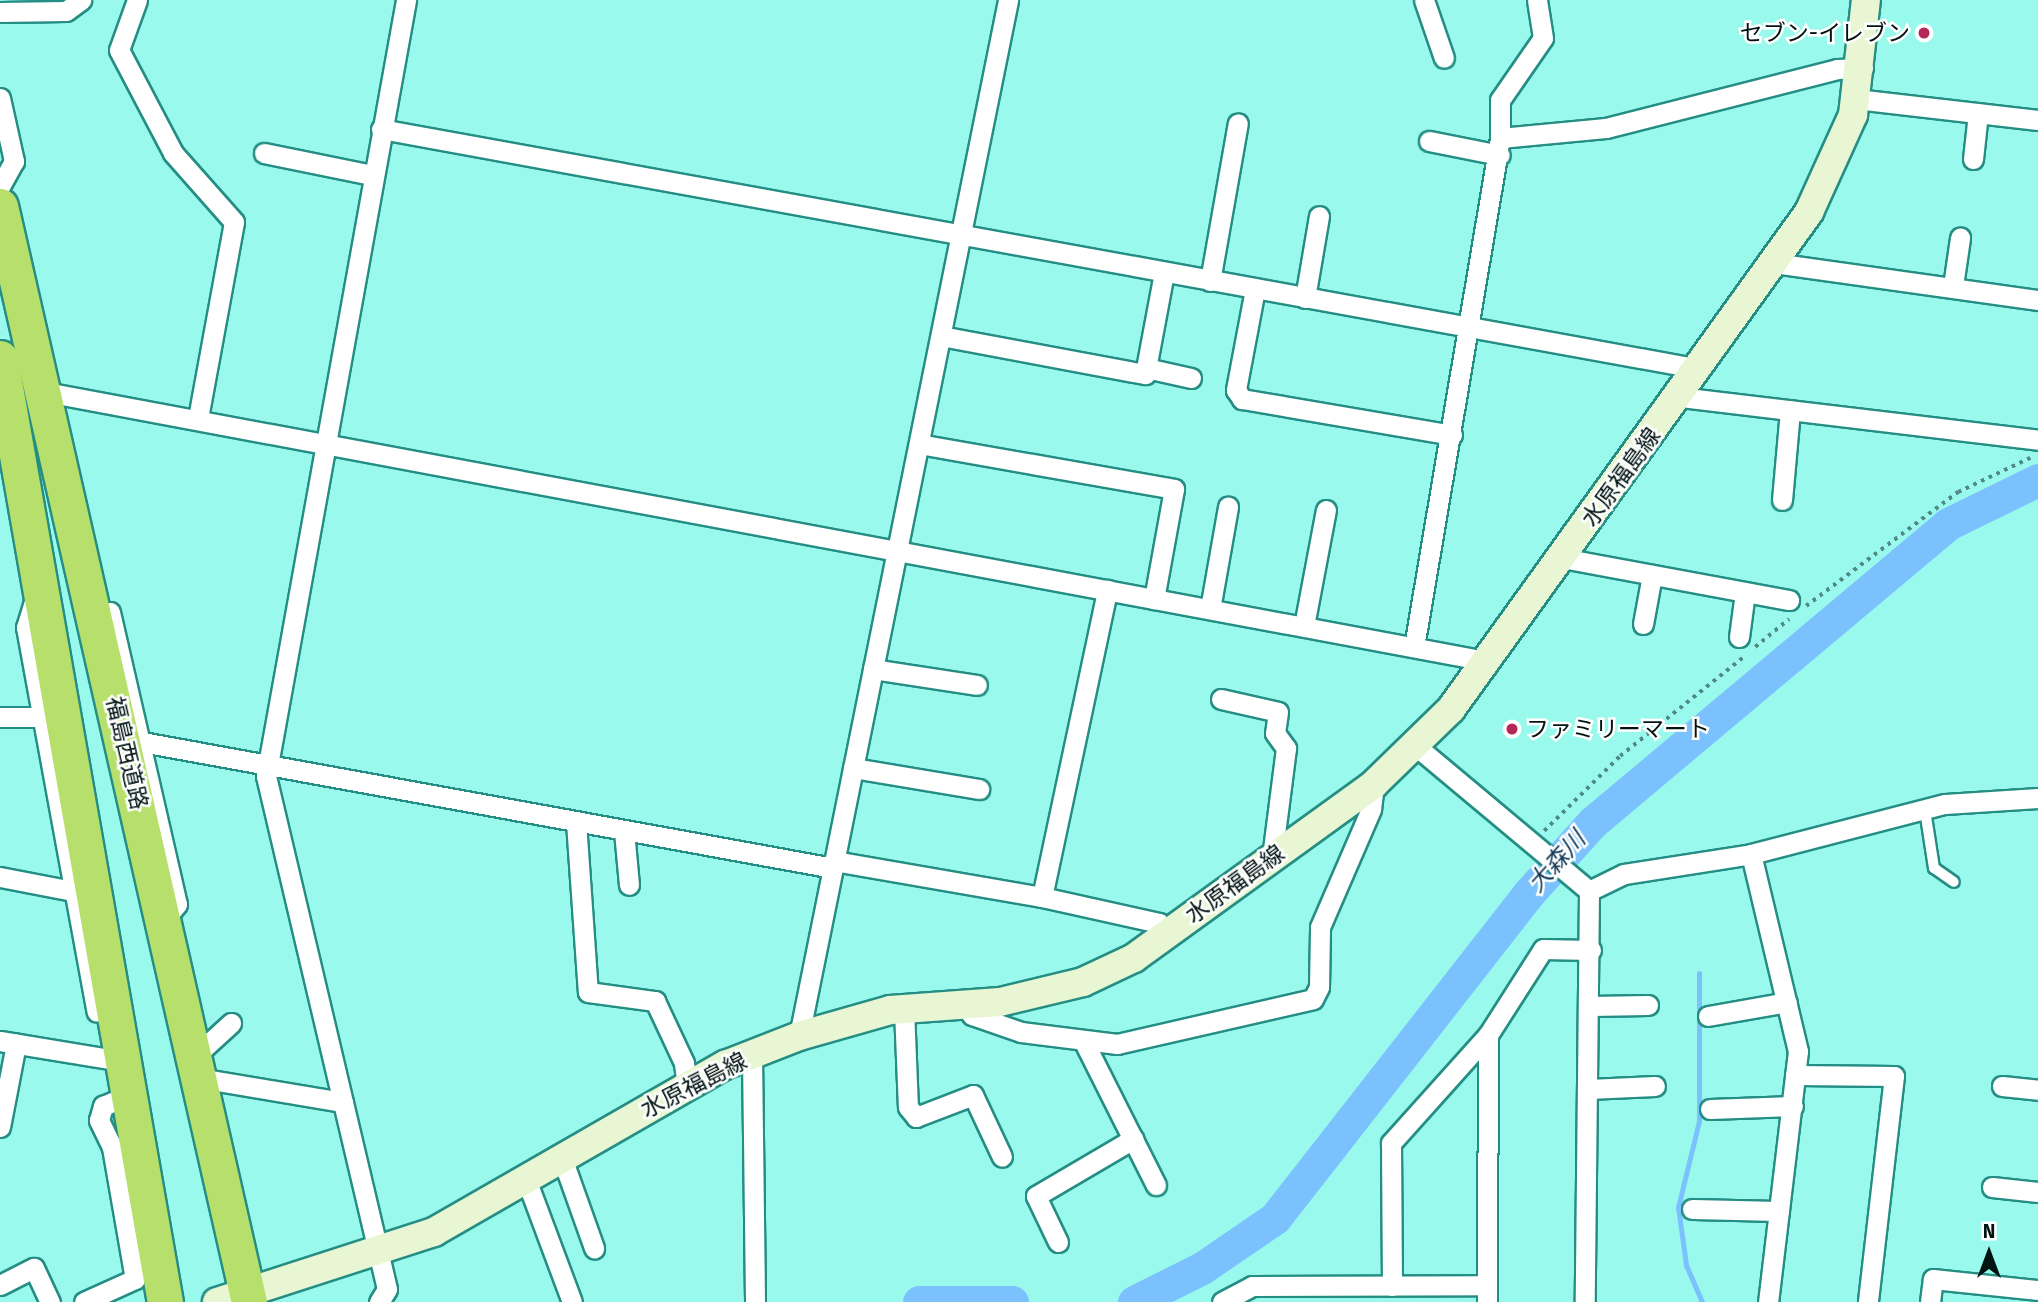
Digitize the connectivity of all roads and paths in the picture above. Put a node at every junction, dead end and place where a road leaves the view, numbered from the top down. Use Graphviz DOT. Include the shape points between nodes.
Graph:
graph roads {
  1 [pos="81,0"];
  2 [pos="137,0"];
  3 [pos="406,0"];
  4 [pos="1008,0"];
  5 [pos="1424,0"];
  6 [pos="1537,0"];
  7 [pos="1866,0"];
  8 [pos="0,12"];
  9 [pos="1444,58"];
  10 [pos="1863,68"];
  11 [pos="0,98"];
  12 [pos="1856,99"];
  13 [pos="1978,113"];
  14 [pos="2038,120"];
  15 [pos="1238,123"];
  16 [pos="381,128"];
  17 [pos="1429,141"];
  18 [pos="1500,146"];
  19 [pos="264,153"];
  20 [pos="1973,159"];
  21 [pos="372,175"];
  22 [pos="0,186"];
  23 [pos="0,206"];
  24 [pos="1319,216"];
  25 [pos="961,236"];
  26 [pos="1960,238"];
  27 [pos="1774,263"];
  28 [pos="1164,272"];
  29 [pos="1210,281"];
  30 [pos="1953,286"];
  31 [pos="1255,289"];
  32 [pos="1305,298"];
  33 [pos="2038,300"];
  34 [pos="1471,328"];
  35 [pos="941,336"];
  36 [pos="1146,369"];
  37 [pos="1700,369"];
  38 [pos="1191,378"];
  39 [pos="11,379"];
  40 [pos="1680,397"];
  41 [pos="1790,410"];
  42 [pos="198,418"];
  43 [pos="1452,435"];
  44 [pos="2038,440"];
  45 [pos="324,442"];
  46 [pos="919,444"];
  47 [pos="2038,453"];
  48 [pos="1782,500"];
  49 [pos="1228,508"];
  50 [pos="1326,510"];
  51 [pos="79,548"];
  52 [pos="897,550"];
  53 [pos="1562,558"];
  54 [pos="1652,575"];
  55 [pos="40,586"];
  56 [pos="1107,590"];
  57 [pos="1745,592"];
  58 [pos="1154,598"];
  59 [pos="1789,600"];
  60 [pos="1210,609"];
  61 [pos="1643,624"];
  62 [pos="1304,626"];
  63 [pos="1738,637"];
  64 [pos="1414,648"];
  65 [pos="1486,661"];
  66 [pos="873,669"];
  67 [pos="977,685"];
  68 [pos="1221,699"];
  69 [pos="2,717"];
  70 [pos="42,717"];
  71 [pos="0,738"];
  72 [pos="142,743"];
  73 [pos="1417,747"];
  74 [pos="266,767"];
  75 [pos="853,768"];
  76 [pos="1374,784"];
  77 [pos="979,789"];
  78 [pos="2038,798"];
  79 [pos="1925,810"];
  80 [pos="576,822"];
  81 [pos="624,831"];
  82 [pos="1536,845"];
  83 [pos="1751,854"];
  84 [pos="1272,858"];
  85 [pos="834,865"];
  86 [pos="0,877"];
  87 [pos="1954,882"];
  88 [pos="629,885"];
  89 [pos="1587,889"];
  90 [pos="73,891"];
  91 [pos="1042,897"];
  92 [pos="166,918"];
  93 [pos="1168,933"];
  94 [pos="1591,950"];
  95 [pos="1787,1002"];
  96 [pos="963,1004"];
  97 [pos="1647,1005"];
  98 [pos="1590,1006"];
  99 [pos="904,1009"];
  100 [pos="1707,1017"];
  101 [pos="231,1023"];
  102 [pos="1488,1035"];
  103 [pos="799,1036"];
  104 [pos="8,1042"];
  105 [pos="1085,1044"];
  106 [pos="752,1055"];
  107 [pos="122,1061"];
  108 [pos="197,1067"];
  109 [pos="1795,1075"];
  110 [pos="687,1086"];
  111 [pos="1655,1086"];
  112 [pos="2002,1086"];
  113 [pos="1588,1089"];
  114 [pos="2038,1090"];
  115 [pos="127,1096"];
  116 [pos="343,1102"];
  117 [pos="1793,1106"];
  118 [pos="1710,1109"];
  119 [pos="0,1127"];
  120 [pos="1133,1139"];
  121 [pos="1002,1157"];
  122 [pos="562,1158"];
  123 [pos="526,1179"];
  124 [pos="1156,1185"];
  125 [pos="1992,1187"];
  126 [pos="2038,1192"];
  127 [pos="1692,1209"];
  128 [pos="1779,1211"];
  129 [pos="1058,1242"];
  130 [pos="594,1248"];
  131 [pos="378,1253"];
  132 [pos="0,1285"];
  133 [pos="1392,1286"];
  134 [pos="2038,1290"];
  135 [pos="1487,1294"];
  136 [pos="383,1296"];
  137 [pos="238,1299"];
  138 [pos="50,1302"];
  139 [pos="84,1302"];
  140 [pos="165,1302"];
  141 [pos="572,1302"];
  142 [pos="755,1302"];
  143 [pos="1222,1302"];
  144 [pos="1585,1302"];
  145 [pos="1768,1302"];
  146 [pos="1868,1302"];
  147 [pos="1930,1302"];
  1 -- 8 [label="street" via="66,10"];
  2 -- 42 [label="street" via="118,50 173,153 234,222"];
  3 -- 16 [label="street"];
  4 -- 25 [label="street"];
  5 -- 9 [label="street"];
  6 -- 18 [label="street" via="1543,38 1500,100"];
  7 -- 10 [label="main road, 水原福島線"];
  10 -- 12 [label="main road, 水原福島線"];
  10 -- 18 [label="street" via="1606,128"];
  11 -- 22 [label="street" via="13,161"];
  12 -- 13 [label="street"];
  12 -- 27 [label="main road, 水原福島線" via="1826,185"];
  13 -- 14 [label="street"];
  13 -- 20 [label="street"];
  15 -- 29 [label="street"];
  16 -- 21 [label="street"];
  16 -- 25 [label="street"];
  17 -- 18 [label="street"];
  18 -- 34 [label="street"];
  19 -- 21 [label="street"];
  21 -- 45 [label="street"];
  23 -- 39 [label="highway, 福島西道路"];
  24 -- 32 [label="street"];
  25 -- 28 [label="street"];
  25 -- 35 [label="street"];
  26 -- 30 [label="street"];
  27 -- 30 [label="street"];
  27 -- 37 [label="main road, 水原福島線"];
  28 -- 29 [label="street"];
  28 -- 36 [label="street"];
  29 -- 31 [label="street"];
  30 -- 33 [label="street"];
  31 -- 32 [label="street"];
  31 -- 43 [label="street" via="1236,390 1242,399"];
  32 -- 34 [label="street"];
  34 -- 37 [label="street"];
  34 -- 43 [label="street"];
  35 -- 36 [label="street" via="1145,374"];
  35 -- 46 [label="street"];
  36 -- 38 [label="street"];
  37 -- 40 [label="main road, 水原福島線"];
  39 -- 42 [label="street"];
  39 -- 51 [label="highway, 福島西道路"];
  39 -- 55 [label="highway, 福島西道路"];
  40 -- 41 [label="street"];
  40 -- 53 [label="main road, 水原福島線"];
  41 -- 44 [label="street"];
  41 -- 48 [label="street"];
  42 -- 45 [label="street"];
  43 -- 64 [label="street"];
  45 -- 52 [label="street"];
  45 -- 74 [label="street"];
  46 -- 52 [label="street"];
  46 -- 58 [label="street" via="1174,489"];
  47 -- 82 [label="path" via="1958,492 1786,621 1620,756"];
  49 -- 60 [label="street"];
  50 -- 62 [label="street"];
  51 -- 72 [label="street" via="98,563"];
  51 -- 92 [label="highway, 福島西道路"];
  52 -- 56 [label="street"];
  52 -- 66 [label="street"];
  53 -- 54 [label="street"];
  53 -- 65 [label="main road, 水原福島線"];
  54 -- 57 [label="street"];
  54 -- 61 [label="street"];
  55 -- 70 [label="street" via="26,627"];
  55 -- 107 [label="highway, 福島西道路"];
  56 -- 58 [label="street"];
  56 -- 91 [label="street"];
  57 -- 59 [label="street"];
  57 -- 63 [label="street"];
  58 -- 60 [label="street"];
  60 -- 62 [label="street"];
  62 -- 64 [label="street"];
  64 -- 65 [label="street"];
  65 -- 73 [label="main road, 水原福島線"];
  66 -- 67 [label="street"];
  66 -- 75 [label="street"];
  68 -- 84 [label="street" via="1278,712 1275,733 1286,748"];
  69 -- 70 [label="street"];
  69 -- 71 [label="street"];
  70 -- 90 [label="street"];
  72 -- 74 [label="street"];
  72 -- 92 [label="street" via="177,904"];
  73 -- 76 [label="main road, 水原福島線"];
  73 -- 82 [label="street"];
  74 -- 80 [label="street"];
  74 -- 116 [label="street"];
  75 -- 77 [label="street"];
  75 -- 85 [label="street"];
  76 -- 84 [label="main road, 水原福島線"];
  76 -- 105 [label="street" via="1371,809 1320,927 1319,987 1313,999 1117,1044"];
  78 -- 79 [label="street"];
  79 -- 83 [label="street"];
  79 -- 87 [label="lane" via="1934,868"];
  80 -- 81 [label="street"];
  80 -- 110 [label="street" via="588,992 655,1001"];
  81 -- 85 [label="street"];
  81 -- 88 [label="street"];
  82 -- 89 [label="street"];
  83 -- 89 [label="street" via="1624,874"];
  83 -- 95 [label="street"];
  84 -- 93 [label="main road, 水原福島線"];
  85 -- 91 [label="street" via="888,875 937,877"];
  85 -- 103 [label="street"];
  86 -- 90 [label="street"];
  89 -- 94 [label="street"];
  90 -- 107 [label="street" via="103,1039"];
  91 -- 93 [label="street" via="1159,923"];
  92 -- 108 [label="highway, 福島西道路"];
  93 -- 96 [label="main road, 水原福島線" via="1134,958 1058,991"];
  94 -- 98 [label="street"];
  94 -- 102 [label="street" via="1543,949"];
  95 -- 100 [label="street"];
  95 -- 109 [label="street" via="1798,1051"];
  96 -- 99 [label="main road, 水原福島線"];
  96 -- 105 [label="street" via="972,1015 1021,1032"];
  97 -- 98 [label="street"];
  98 -- 113 [label="street"];
  99 -- 103 [label="main road, 水原福島線"];
  99 -- 121 [label="street" via="908,1107 916,1116 973,1096"];
  101 -- 108 [label="street"];
  102 -- 133 [label="street" via="1391,1143"];
  102 -- 135 [label="street"];
  103 -- 106 [label="main road, 水原福島線"];
  104 -- 107 [label="street"];
  104 -- 119 [label="street"];
  105 -- 120 [label="street"];
  106 -- 110 [label="main road, 水原福島線"];
  106 -- 142 [label="street"];
  107 -- 115 [label="highway, 福島西道路"];
  108 -- 116 [label="street"];
  108 -- 137 [label="highway, 福島西道路"];
  109 -- 117 [label="street"];
  109 -- 146 [label="street" via="1894,1076"];
  110 -- 122 [label="main road, 水原福島線"];
  111 -- 113 [label="street"];
  112 -- 114 [label="street"];
  113 -- 144 [label="street"];
  115 -- 139 [label="street" via="103,1106 99,1120 112,1147 135,1279"];
  115 -- 140 [label="highway, 福島西道路"];
  116 -- 131 [label="street"];
  117 -- 118 [label="street"];
  117 -- 128 [label="street"];
  120 -- 124 [label="street"];
  120 -- 129 [label="street" via="1037,1196"];
  122 -- 123 [label="main road, 水原福島線"];
  122 -- 130 [label="street"];
  123 -- 131 [label="main road, 水原福島線" via="433,1232"];
  123 -- 141 [label="street"];
  125 -- 126 [label="street"];
  127 -- 128 [label="street"];
  128 -- 145 [label="street"];
  131 -- 136 [label="street"];
  131 -- 137 [label="main road, 水原福島線"];
  132 -- 138 [label="street" via="34,1268"];
  133 -- 135 [label="street"];
  133 -- 143 [label="street" via="1252,1286"];
  134 -- 147 [label="street" via="1933,1279"];
}
